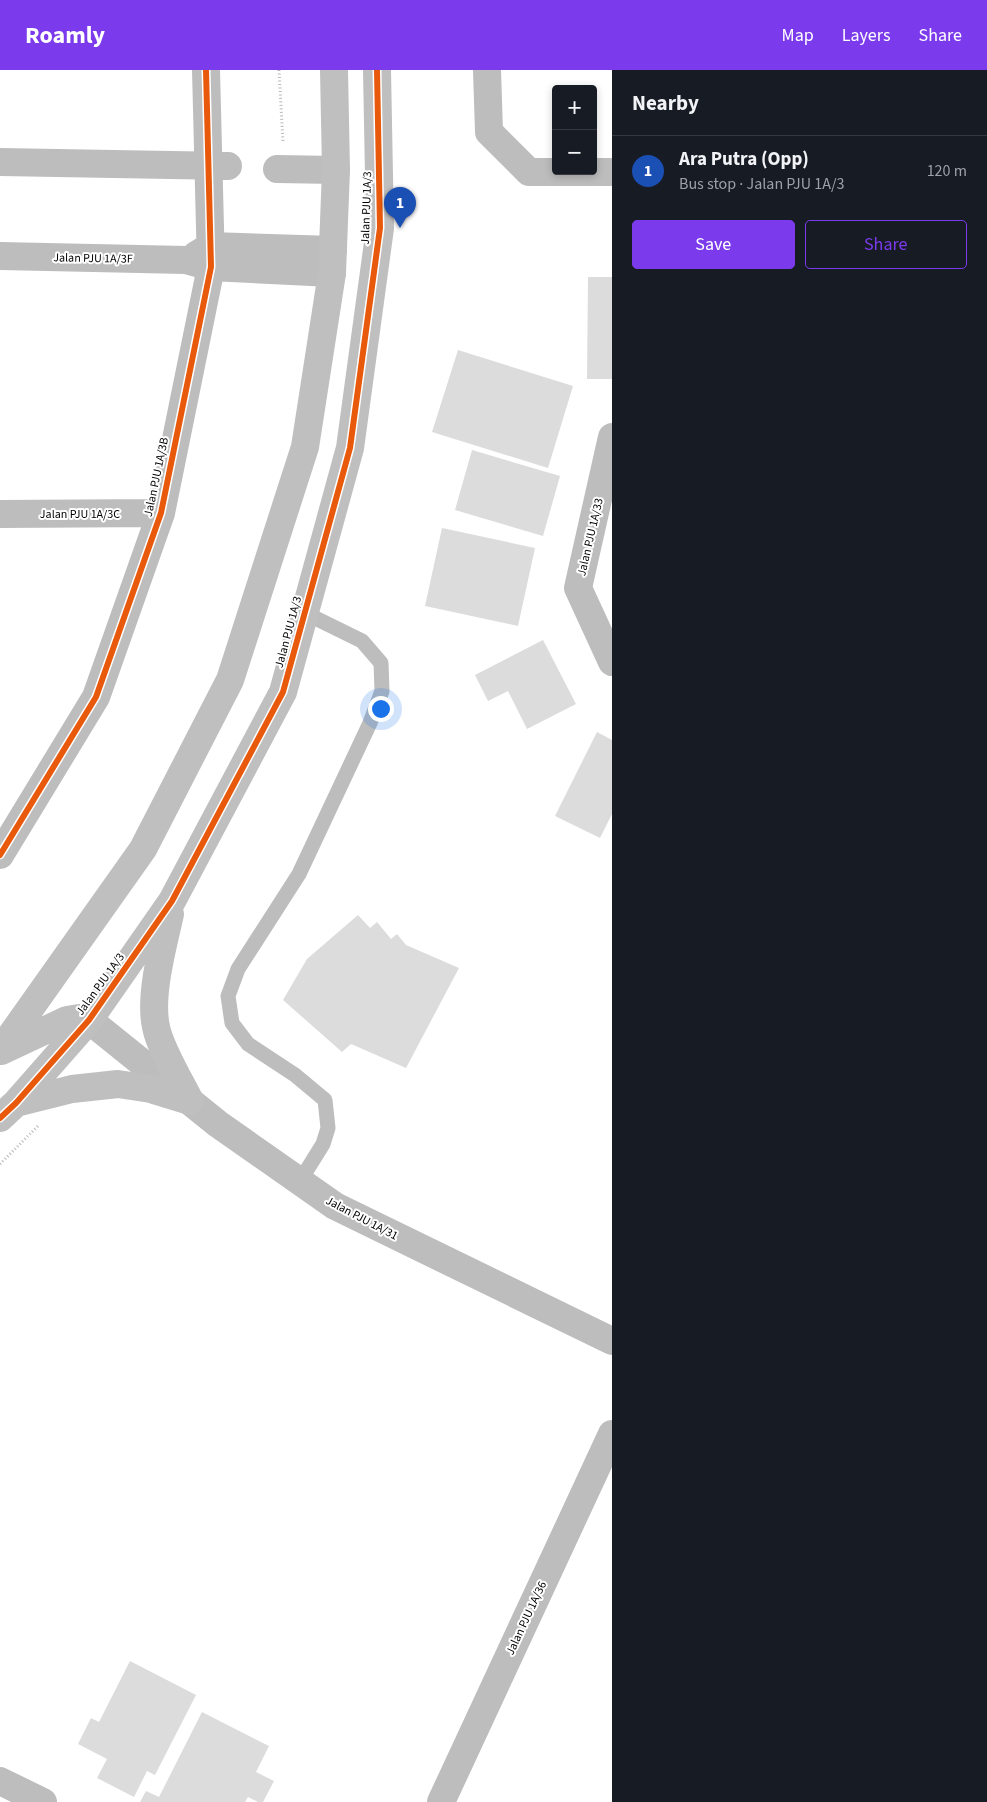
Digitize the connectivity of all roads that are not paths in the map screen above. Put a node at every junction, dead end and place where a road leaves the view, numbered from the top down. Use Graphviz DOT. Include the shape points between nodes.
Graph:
graph roads {
  1 [pos="206,70"];
  2 [pos="334,70"];
  3 [pos="377,70"];
  4 [pos="487,70"];
  5 [pos="0,162"];
  6 [pos="218,166"];
  7 [pos="281,169"];
  8 [pos="336,170"];
  9 [pos="612,172"];
  10 [pos="0,256"];
  11 [pos="203,258"];
  12 [pos="332,261"];
  13 [pos="612,437"];
  14 [pos="0,514"];
  15 [pos="161,514"];
  16 [pos="305,613"];
  17 [pos="612,662"];
  18 [pos="0,855"];
  19 [pos="172,901"];
  20 [pos="89,1020"];
  21 [pos="0,1051"];
  22 [pos="190,1100"];
  23 [pos="8,1111"];
  24 [pos="300,1181"];
  25 [pos="612,1341"];
  26 [pos="612,1434"];
  27 [pos="0,1781"];
  28 [pos="43,1802"];
  29 [pos="441,1802"];
  1 -- 6 [label="street, Jalan PJU 1A/3B"];
  2 -- 8 [label="street"];
  3 -- 16 [label="street, Jalan PJU 1A/3" via="380,218 377,247 350,448"];
  4 -- 9 [label="street" via="489,132 529,172"];
  5 -- 6 [label="street"];
  6 -- 11 [label="street, Jalan PJU 1A/3B"];
  7 -- 8 [label="street"];
  8 -- 12 [label="street"];
  10 -- 11 [label="street, Jalan PJU 1A/3F"];
  11 -- 12 [label="street, Jalan PJU 1A/3F"];
  11 -- 15 [label="street, Jalan PJU 1A/3B"];
  12 -- 21 [label="street" via="305,447 230,680 143,849"];
  13 -- 17 [label="street, Jalan PJU 1A/33" via="578,588"];
  14 -- 15 [label="street, Jalan PJU 1A/3C"];
  15 -- 18 [label="street, Jalan PJU 1A/3B" via="96,697"];
  16 -- 19 [label="street, Jalan PJU 1A/3" via="283,692"];
  16 -- 24 [label="lane" via="362,641 381,664 382,691 299,874 238,969 228,996 232,1023 248,1044 295,1075 325,1100 328,1128 323,1144"];
  19 -- 20 [label="street, Jalan PJU 1A/3"];
  19 -- 22 [label="street" via="156,984 156,1028"];
  20 -- 21 [label="street" via="67,1020"];
  20 -- 22 [label="street, Jalan PJU 1A/31"];
  20 -- 23 [label="street, Jalan PJU 1A/3"];
  22 -- 23 [label="street" via="118,1084 72,1090"];
  22 -- 24 [label="street, Jalan PJU 1A/31" via="218,1124"];
  24 -- 25 [label="street, Jalan PJU 1A/31" via="335,1206"];
  26 -- 29 [label="street, Jalan PJU 1A/36"];
  27 -- 28 [label="street"];
}
